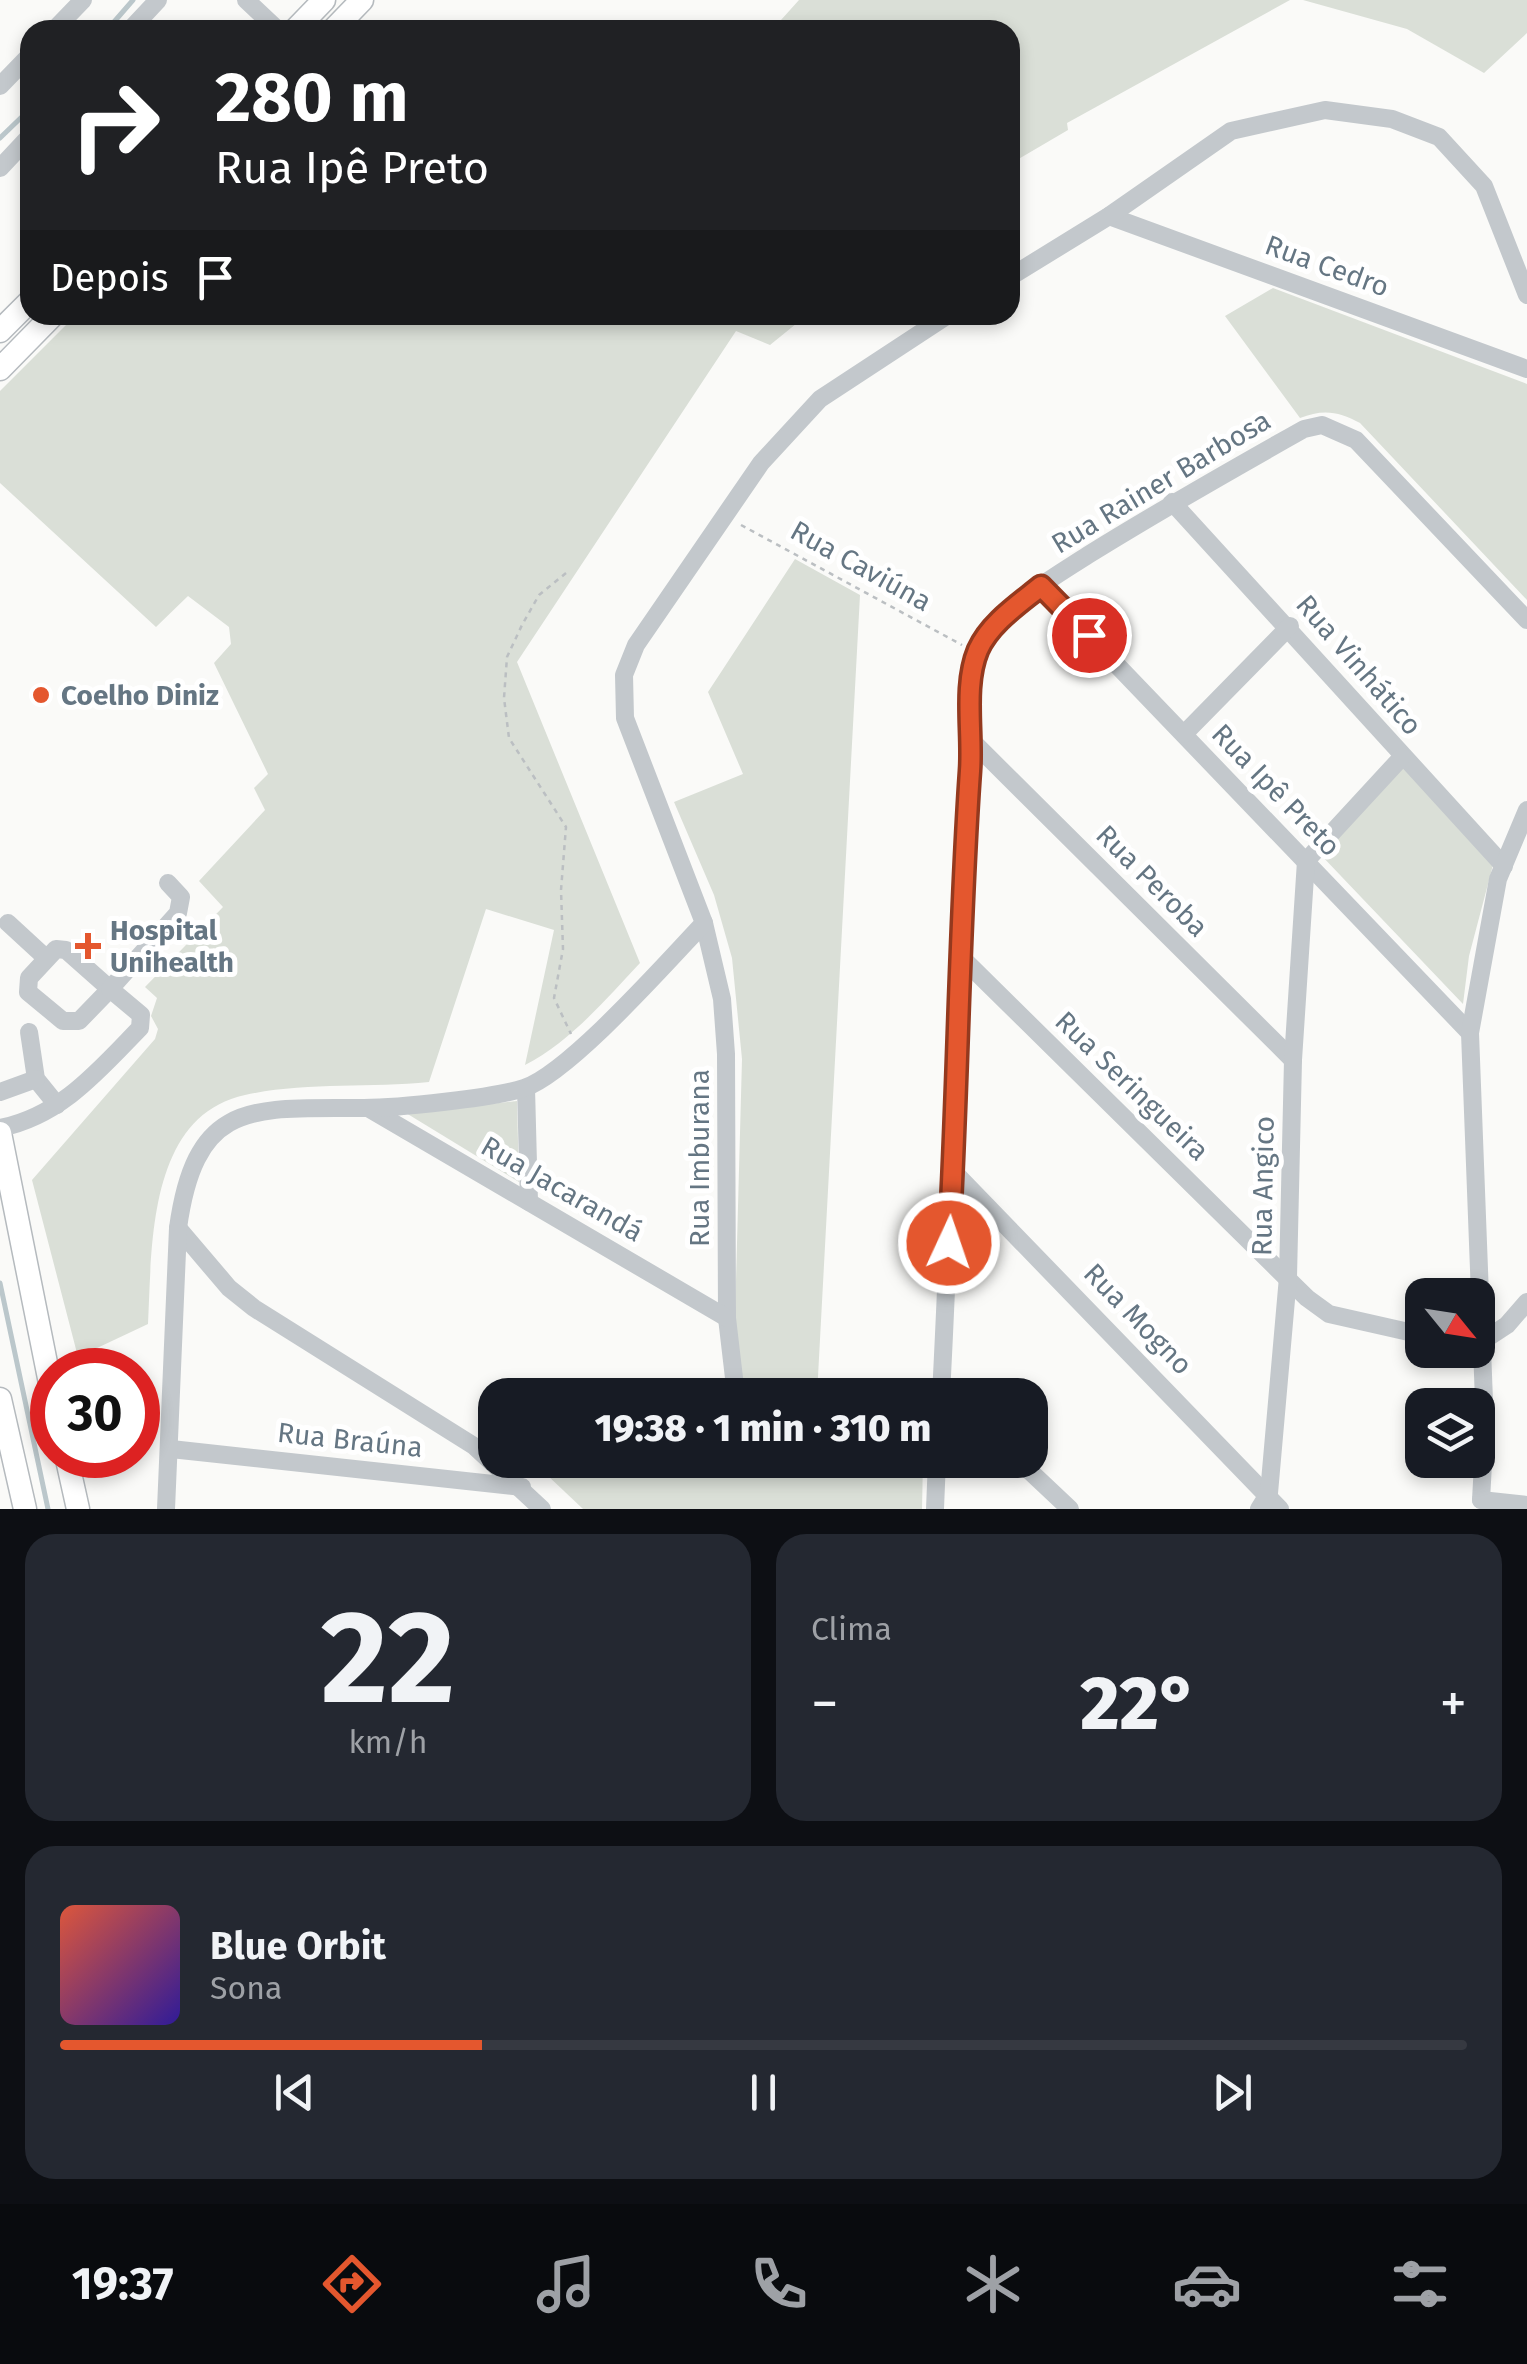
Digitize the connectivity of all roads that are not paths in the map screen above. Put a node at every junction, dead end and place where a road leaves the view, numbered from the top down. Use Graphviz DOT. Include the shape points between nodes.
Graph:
graph roads {
  1 [pos="83,0"];
  2 [pos="158,0"];
  3 [pos="246,0"];
  4 [pos="324,0"];
  5 [pos="362,0"];
  6 [pos="64,20"];
  7 [pos="139,20"];
  8 [pos="267,20"];
  9 [pos="305,20"];
  10 [pos="343,20"];
  11 [pos="20,65"];
  12 [pos="0,86"];
  13 [pos="20,147"];
  14 [pos="0,168"];
  15 [pos="1109,216"];
  16 [pos="1020,271"];
  17 [pos="1527,295"];
  18 [pos="20,310"];
  19 [pos="43,325"];
  20 [pos="933,325"];
  21 [pos="0,331"];
  22 [pos="0,369"];
  23 [pos="1527,369"];
  24 [pos="1172,502"];
  25 [pos="1041,586"];
  26 [pos="1527,620"];
  27 [pos="1290,626"];
  28 [pos="1184,734"];
  29 [pos="972,741"];
  30 [pos="1402,756"];
  31 [pos="1527,810"];
  32 [pos="1306,861"];
  33 [pos="1504,866"];
  34 [pos="168,883"];
  35 [pos="8,923"];
  36 [pos="704,923"];
  37 [pos="958,954"];
  38 [pos="46,958"];
  39 [pos="110,989"];
  40 [pos="29,1032"];
  41 [pos="1470,1032"];
  42 [pos="1293,1060"];
  43 [pos="36,1078"];
  44 [pos="526,1088"];
  45 [pos="0,1092"];
  46 [pos="57,1104"];
  47 [pos="368,1108"];
  48 [pos="0,1130"];
  49 [pos="953,1170"];
  50 [pos="529,1202"];
  51 [pos="178,1228"];
  52 [pos="1288,1277"];
  53 [pos="1477,1278"];
  54 [pos="1527,1302"];
  55 [pos="727,1318"];
  56 [pos="1495,1331"];
  57 [pos="1405,1332"];
  58 [pos="43,1348"];
  59 [pos="1481,1368"];
  60 [pos="734,1378"];
  61 [pos="945,1378"];
  62 [pos="0,1398"];
  63 [pos="170,1449"];
  64 [pos="71,1478"];
  65 [pos="936,1478"];
  66 [pos="1037,1478"];
  67 [pos="522,1487"];
  68 [pos="1270,1504"];
  69 [pos="1478,1504"];
  70 [pos="1527,1506"];
  71 [pos="24,1509"];
  72 [pos="78,1509"];
  73 [pos="166,1509"];
  74 [pos="542,1509"];
  75 [pos="934,1509"];
  76 [pos="1070,1509"];
  1 -- 6 [label="street"];
  2 -- 7 [label="street"];
  3 -- 8 [label="street"];
  4 -- 9 [label="main road"];
  5 -- 10 [label="main road"];
  11 -- 12 [label="street"];
  13 -- 14 [label="street"];
  15 -- 16 [label="street"];
  15 -- 17 [label="street" via="1231,130 1324,110 1392,118 1439,136 1484,186"];
  15 -- 23 [label="street, Rua Cedro"];
  18 -- 21 [label="main road"];
  19 -- 22 [label="main road"];
  20 -- 36 [label="street, Rua Imburana" via="820,399 761,463 649,621 628,662 622,701"];
  24 -- 25 [label="street, Rua Rainer Barbosa"];
  24 -- 26 [label="street, Rua Rainer Barbosa" via="1304,430 1332,427 1356,440"];
  24 -- 27 [label="street, Rua Vinhático"];
  25 -- 28 [label="street, Rua Ipê Preto"];
  25 -- 29 [label="street, Rua Rainer Barbosa" via="987,634 977,653 970,688"];
  27 -- 28 [label="street"];
  27 -- 30 [label="street, Rua Vinhático"];
  28 -- 32 [label="street, Rua Ipê Preto"];
  29 -- 37 [label="street"];
  29 -- 42 [label="street, Rua Peroba"];
  30 -- 32 [label="street"];
  30 -- 33 [label="street, Rua Vinhático"];
  31 -- 33 [label="street"];
  32 -- 41 [label="street, Rua Ipê Preto"];
  32 -- 42 [label="street, Rua Angico"];
  33 -- 41 [label="street"];
  34 -- 39 [label="street" via="181,897 178,913"];
  35 -- 38 [label="street"];
  36 -- 44 [label="street" via="584,1045"];
  36 -- 55 [label="street, Rua Imburana" via="722,999 726,1054"];
  37 -- 49 [label="street"];
  37 -- 52 [label="street, Rua Seringueira"];
  38 -- 39 [label="street" via="66,950"];
  38 -- 39 [label="street" via="29,978 28,992 63,1021 79,1021"];
  39 -- 46 [label="street" via="143,1022 78,1092"];
  40 -- 43 [label="street"];
  41 -- 53 [label="street"];
  42 -- 52 [label="street, Rua Angico"];
  43 -- 45 [label="street"];
  43 -- 46 [label="street"];
  44 -- 47 [label="street"];
  44 -- 50 [label="street"];
  46 -- 48 [label="street"];
  47 -- 50 [label="street, Rua Jacarandá"];
  47 -- 51 [label="street" via="274,1109 229,1122 198,1152"];
  48 -- 58 [label="main road"];
  49 -- 61 [label="street"];
  49 -- 68 [label="street, Rua Mogno"];
  50 -- 55 [label="street, Rua Jacarandá"];
  51 -- 63 [label="street"];
  51 -- 67 [label="street" via="254,1308 474,1446"];
  52 -- 57 [label="street, Rua Seringueira" via="1329,1314"];
  52 -- 68 [label="street, Rua Angico"];
  54 -- 56 [label="street"];
  55 -- 60 [label="street, Rua Imburana"];
  59 -- 69 [label="street" via="1485,1427"];
  62 -- 71 [label="main road"];
  63 -- 67 [label="street, Rua Braúna"];
  63 -- 73 [label="street"];
  64 -- 72 [label="main road"];
  65 -- 75 [label="street"];
  66 -- 76 [label="street"];
  67 -- 74 [label="street"];
  69 -- 70 [label="street"];
}
